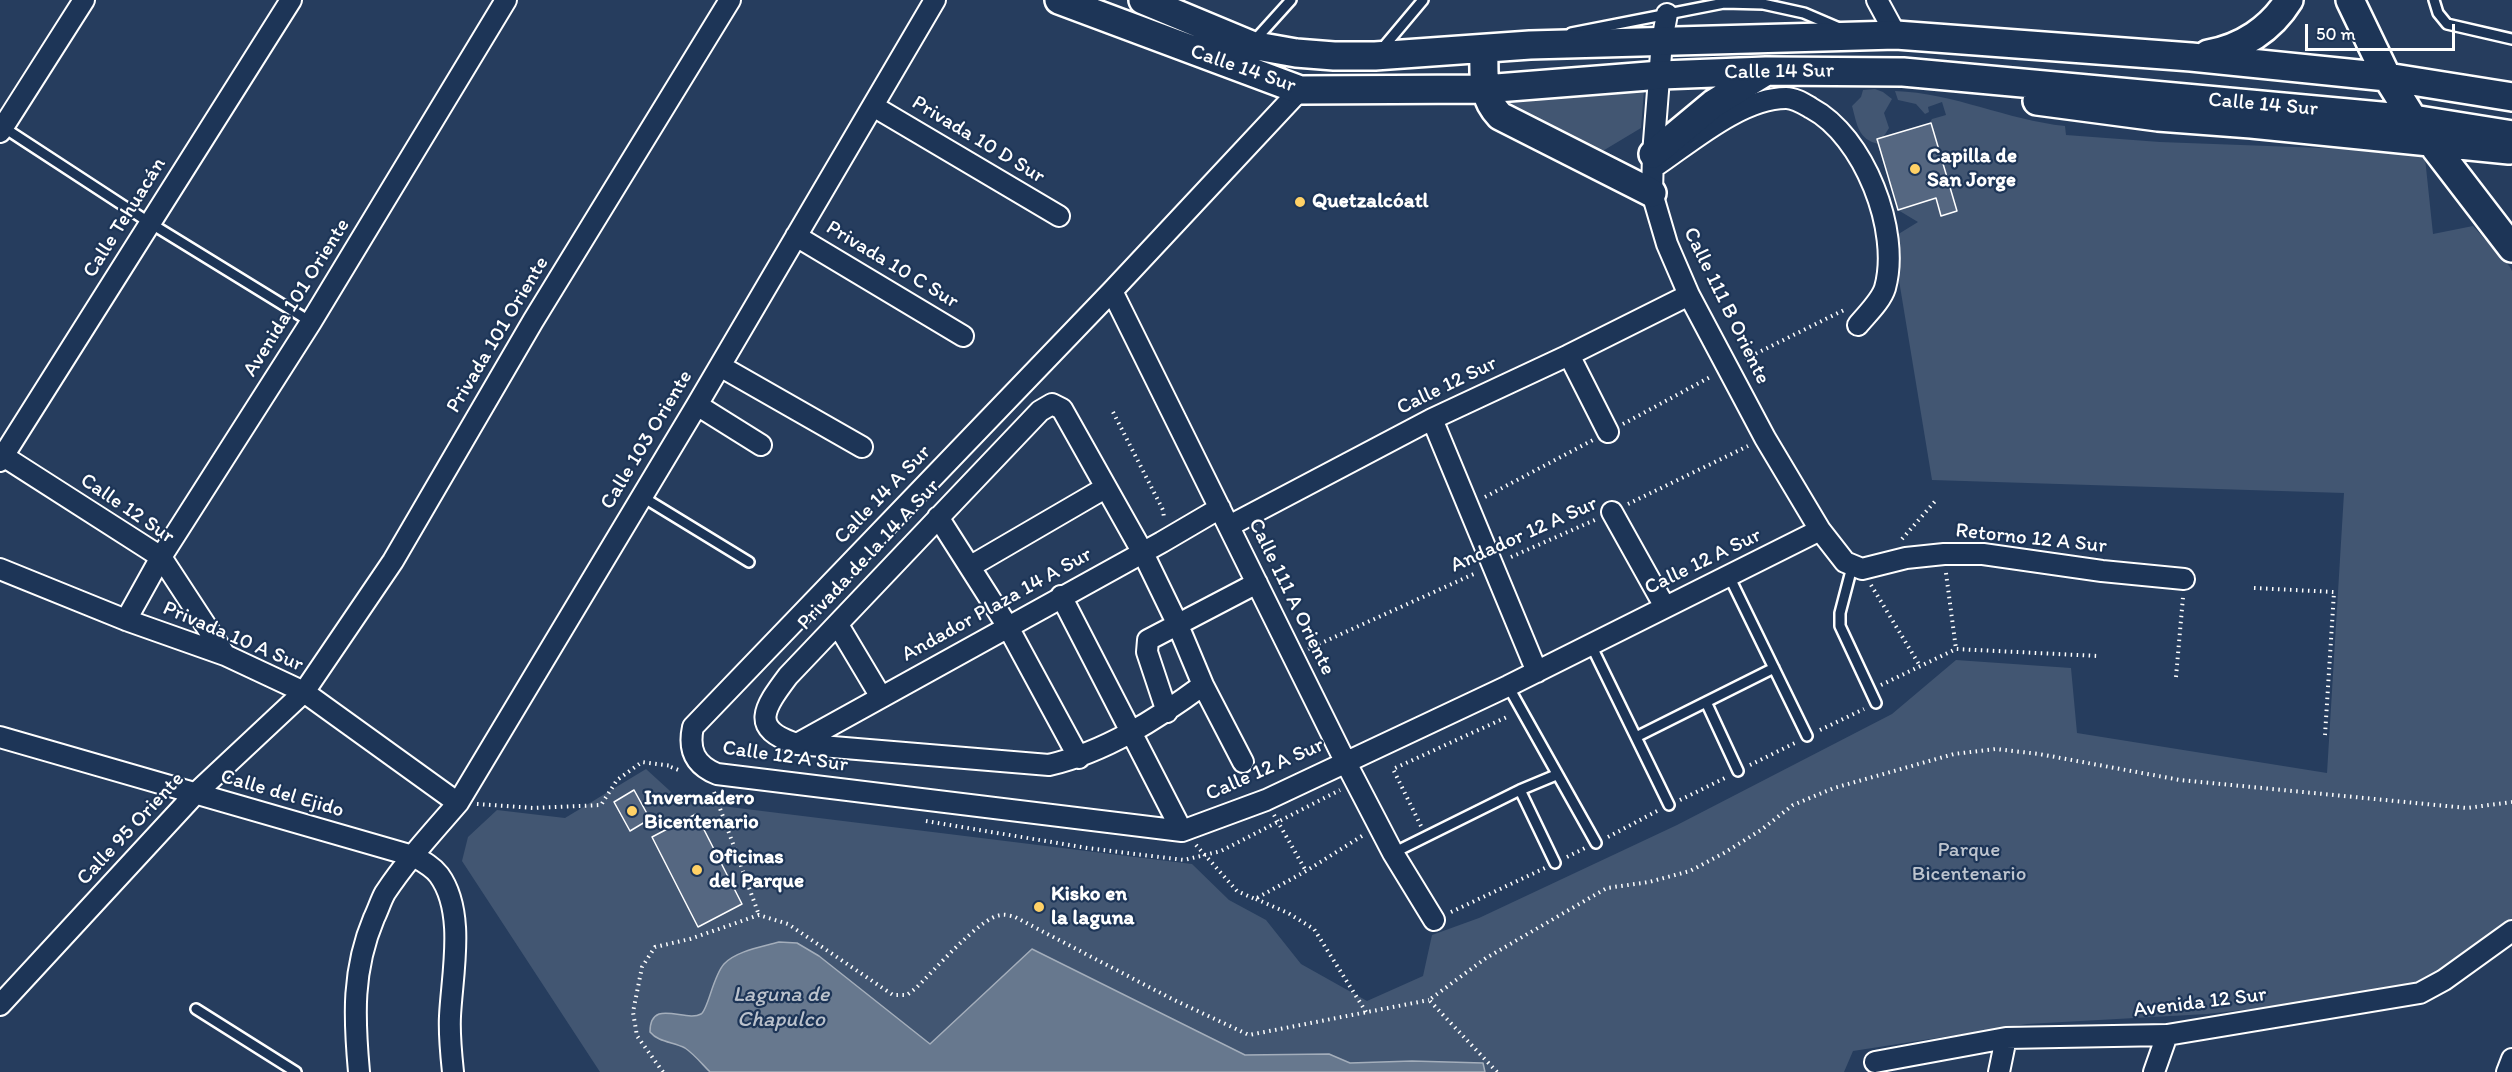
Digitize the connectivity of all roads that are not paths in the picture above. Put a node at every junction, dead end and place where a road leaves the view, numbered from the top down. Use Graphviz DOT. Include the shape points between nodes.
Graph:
graph roads {
  1 [pos="84,0"];
  2 [pos="291,0"];
  3 [pos="506,0"];
  4 [pos="730,0"];
  5 [pos="935,0"];
  6 [pos="1059,0"];
  7 [pos="1291,0"];
  8 [pos="1423,0"];
  9 [pos="1877,0"];
  10 [pos="2289,0"];
  11 [pos="2350,0"];
  12 [pos="2434,0"];
  13 [pos="1156,2"];
  14 [pos="1667,14"];
  15 [pos="1855,35"];
  16 [pos="1896,35"];
  17 [pos="2512,39"];
  18 [pos="1662,41"];
  19 [pos="1251,45"];
  20 [pos="1530,45"];
  21 [pos="1484,49"];
  22 [pos="1375,56"];
  23 [pos="2191,57"];
  24 [pos="1766,72"];
  25 [pos="1661,75"];
  26 [pos="2387,77"];
  27 [pos="1980,79"];
  28 [pos="1484,89"];
  29 [pos="1300,90"];
  30 [pos="2512,97"];
  31 [pos="873,106"];
  32 [pos="2414,119"];
  33 [pos="2,130"];
  34 [pos="2512,135"];
  35 [pos="2433,144"];
  36 [pos="2512,150"];
  37 [pos="1653,172"];
  38 [pos="1059,216"];
  39 [pos="150,223"];
  40 [pos="796,236"];
  41 [pos="2512,247"];
  42 [pos="1112,291"];
  43 [pos="1689,295"];
  44 [pos="1855,315"];
  45 [pos="311,322"];
  46 [pos="963,336"];
  47 [pos="1569,355"];
  48 [pos="720,366"];
  49 [pos="697,405"];
  50 [pos="1432,419"];
  51 [pos="1608,432"];
  52 [pos="761,445"];
  53 [pos="862,447"];
  54 [pos="1,457"];
  55 [pos="1104,488"];
  56 [pos="641,496"];
  57 [pos="1220,508"];
  58 [pos="1612,512"];
  59 [pos="938,517"];
  60 [pos="1229,526"];
  61 [pos="1820,530"];
  62 [pos="1143,553"];
  63 [pos="161,557"];
  64 [pos="748,562"];
  65 [pos="971,566"];
  66 [pos="1857,568"];
  67 [pos="0,569"];
  68 [pos="1729,576"];
  69 [pos="2184,579"];
  70 [pos="1257,583"];
  71 [pos="1061,596"];
  72 [pos="1665,607"];
  73 [pos="126,620"];
  74 [pos="1177,623"];
  75 [pos="838,625"];
  76 [pos="1008,627"];
  77 [pos="1591,645"];
  78 [pos="225,655"];
  79 [pos="1774,668"];
  80 [pos="1537,672"];
  81 [pos="1203,686"];
  82 [pos="1508,687"];
  83 [pos="304,692"];
  84 [pos="881,697"];
  85 [pos="1706,702"];
  86 [pos="1875,703"];
  87 [pos="1167,712"];
  88 [pos="1131,731"];
  89 [pos="1807,736"];
  90 [pos="1636,737"];
  91 [pos="3,742"];
  92 [pos="797,744"];
  93 [pos="691,751"];
  94 [pos="1079,758"];
  95 [pos="1345,761"];
  96 [pos="1243,762"];
  97 [pos="1738,771"];
  98 [pos="1556,775"];
  99 [pos="1520,790"];
  100 [pos="195,794"];
  101 [pos="458,803"];
  102 [pos="1669,805"];
  103 [pos="1182,831"];
  104 [pos="1596,843"];
  105 [pos="1394,853"];
  106 [pos="413,856"];
  107 [pos="1555,863"];
  108 [pos="1434,920"];
  109 [pos="2512,931"];
  110 [pos="0,1005"];
  111 [pos="196,1009"];
  112 [pos="2167,1035"];
  113 [pos="2006,1038"];
  114 [pos="2512,1059"];
  115 [pos="1875,1062"];
  116 [pos="296,1072"];
  117 [pos="359,1072"];
  118 [pos="453,1072"];
  119 [pos="1999,1072"];
  120 [pos="2154,1072"];
  121 [pos="2507,1072"];
  1 -- 33 [label="street"];
  2 -- 39 [label="street, Calle Tehuacán"];
  3 -- 45 [label="street, Avenida 101 Oriente"];
  4 -- 83 [label="street, Privada 101 Oriente" via="533,321 393,561"];
  5 -- 31 [label="street, Calle 103 Oriente"];
  6 -- 29 [label="main road, Calle 14 Sur"];
  7 -- 19 [label="lane"];
  8 -- 22 [label="lane"];
  9 -- 16 [label="street"];
  10 -- 23 [label="main road" via="2271,23 2250,40 2228,51"];
  11 -- 26 [label="main road"];
  12 -- 17 [label="lane" via="2438,14 2447,24"];
  13 -- 19 [label="main road, Calle 14 Sur"];
  14 -- 15 [label="lane" via="1724,3 1763,4 1804,13"];
  14 -- 18 [label="street, Calle 111 B Oriente"];
  14 -- 20 [label="lane"];
  15 -- 16 [label="main road, Calle 14 Sur"];
  15 -- 18 [label="main road, Calle 14 Sur"];
  16 -- 23 [label="main road, Calle 14 Sur"];
  18 -- 20 [label="main road, Calle 14 Sur"];
  18 -- 25 [label="street, Calle 111 B Oriente"];
  19 -- 22 [label="main road, Calle 14 Sur" via="1334,57"];
  20 -- 21 [label="main road, Calle 14 Sur"];
  21 -- 22 [label="main road, Calle 14 Sur"];
  21 -- 28 [label="main road"];
  23 -- 26 [label="main road, Calle 14 Sur"];
  24 -- 25 [label="main road, Calle 14 Sur"];
  24 -- 27 [label="main road, Calle 14 Sur" via="1903,72"];
  24 -- 37 [label="main road" via="1713,104"];
  25 -- 28 [label="main road, Calle 14 Sur"];
  25 -- 37 [label="street, Calle 111 B Oriente"];
  26 -- 30 [label="main road, Calle 14 Sur"];
  26 -- 32 [label="main road"];
  27 -- 32 [label="main road, Calle 14 Sur"];
  27 -- 35 [label="main road" via="2013,97 2051,104"];
  28 -- 29 [label="main road, Calle 14 Sur"];
  28 -- 37 [label="main road" via="1500,116"];
  29 -- 42 [label="street, Calle 14 A Sur"];
  31 -- 38 [label="street, Privada 10 D Sur"];
  31 -- 40 [label="street, Calle 103 Oriente"];
  32 -- 34 [label="main road, Calle 14 Sur"];
  32 -- 35 [label="main road"];
  33 -- 39 [label="lane"];
  35 -- 36 [label="main road"];
  35 -- 41 [label="main road"];
  37 -- 43 [label="street, Calle 111 B Oriente" via="1667,244"];
  37 -- 44 [label="street" via="1732,115 1752,106 1788,98 1817,111 1848,140 1861,161 1887,230 1889,253 1884,290"];
  39 -- 45 [label="lane"];
  39 -- 54 [label="street, Calle Tehuacán"];
  40 -- 46 [label="street, Privada 10 C Sur"];
  40 -- 48 [label="street, Calle 103 Oriente"];
  42 -- 57 [label="street, Calle 111 A Oriente"];
  42 -- 93 [label="street, Calle 14 A Sur" via="693,727"];
  43 -- 47 [label="street, Calle 12 Sur"];
  43 -- 61 [label="street, Calle 111 B Oriente" via="1765,438"];
  45 -- 63 [label="street, Avenida 101 Oriente"];
  47 -- 50 [label="street, Calle 12 Sur"];
  47 -- 51 [label="street"];
  48 -- 49 [label="street, Calle 103 Oriente"];
  48 -- 53 [label="street"];
  49 -- 52 [label="street"];
  49 -- 56 [label="street, Calle 103 Oriente"];
  50 -- 60 [label="street, Calle 12 Sur"];
  50 -- 80 [label="street"];
  54 -- 63 [label="street, Calle 12 Sur"];
  55 -- 59 [label="street, Privada de la 14 A Sur" via="1062,409 1046,405"];
  55 -- 62 [label="street"];
  55 -- 65 [label="street"];
  56 -- 64 [label="lane"];
  56 -- 101 [label="street, Calle 103 Oriente"];
  57 -- 60 [label="street, Calle 111 A Oriente"];
  57 -- 62 [label="street, Andador Plaza 14 A Sur"];
  58 -- 72 [label="street"];
  59 -- 65 [label="street"];
  59 -- 75 [label="street, Privada de la 14 A Sur"];
  60 -- 70 [label="street, Calle 111 A Oriente"];
  61 -- 66 [label="street" via="1845,562"];
  61 -- 68 [label="street, Calle 12 A Sur"];
  62 -- 71 [label="street, Andador Plaza 14 A Sur"];
  62 -- 74 [label="street"];
  63 -- 73 [label="street, Avenida 101 Oriente"];
  63 -- 78 [label="street, Calle 12 Sur"];
  65 -- 76 [label="street"];
  66 -- 69 [label="street, Retorno 12 A Sur" via="1906,558 1983,554"];
  66 -- 86 [label="lane" via="1839,619"];
  67 -- 73 [label="street, Privada 10 A Sur"];
  68 -- 72 [label="street, Calle 12 A Sur"];
  68 -- 79 [label="lane"];
  70 -- 74 [label="street"];
  70 -- 95 [label="street, Calle 111 A Oriente"];
  71 -- 76 [label="street, Andador Plaza 14 A Sur"];
  71 -- 88 [label="street"];
  72 -- 77 [label="street, Calle 12 A Sur"];
  73 -- 78 [label="street, Privada 10 A Sur"];
  74 -- 81 [label="street"];
  74 -- 87 [label="street" via="1147,643"];
  75 -- 84 [label="street"];
  75 -- 92 [label="street, Privada de la 14 A Sur" via="788,676 767,709 771,731 778,738"];
  76 -- 84 [label="street, Andador Plaza 14 A Sur"];
  76 -- 94 [label="street"];
  77 -- 80 [label="street, Calle 12 A Sur"];
  77 -- 90 [label="lane"];
  78 -- 83 [label="street, Privada 10 A Sur"];
  79 -- 85 [label="lane"];
  79 -- 89 [label="lane"];
  80 -- 82 [label="street, Calle 12 A Sur"];
  81 -- 87 [label="street"];
  81 -- 96 [label="street"];
  82 -- 95 [label="street, Calle 12 A Sur"];
  82 -- 98 [label="lane"];
  83 -- 100 [label="street, Calle 95 Oriente"];
  83 -- 101 [label="street, Privada 10 A Sur"];
  84 -- 92 [label="street, Andador Plaza 14 A Sur"];
  85 -- 90 [label="lane"];
  85 -- 97 [label="lane"];
  87 -- 88 [label="street"];
  88 -- 94 [label="street"];
  88 -- 103 [label="street"];
  90 -- 102 [label="lane"];
  91 -- 100 [label="street, Calle del Ejido"];
  92 -- 94 [label="street" via="1041,765"];
  93 -- 103 [label="street, Calle 12 A Sur" via="705,769 728,776"];
  95 -- 103 [label="street, Calle 12 A Sur" via="1266,800"];
  95 -- 105 [label="street, Calle 111 A Oriente"];
  98 -- 99 [label="lane"];
  98 -- 104 [label="lane"];
  99 -- 105 [label="lane"];
  99 -- 107 [label="lane"];
  100 -- 106 [label="street, Calle del Ejido"];
  100 -- 110 [label="street, Calle 95 Oriente"];
  101 -- 106 [label="street, Calle 103 Oriente"];
  105 -- 108 [label="street, Calle 111 A Oriente"];
  106 -- 117 [label="street, Calle 103 Oriente" via="384,895 365,939 356,977"];
  106 -- 118 [label="street" via="440,877 452,908"];
  109 -- 112 [label="street, Avenida 12 Sur" via="2420,993"];
  111 -- 116 [label="lane"];
  112 -- 113 [label="street, Avenida 12 Sur"];
  112 -- 120 [label="street"];
  113 -- 115 [label="street, Avenida 12 Sur"];
  113 -- 119 [label="street"];
  114 -- 121 [label="street"];
}
